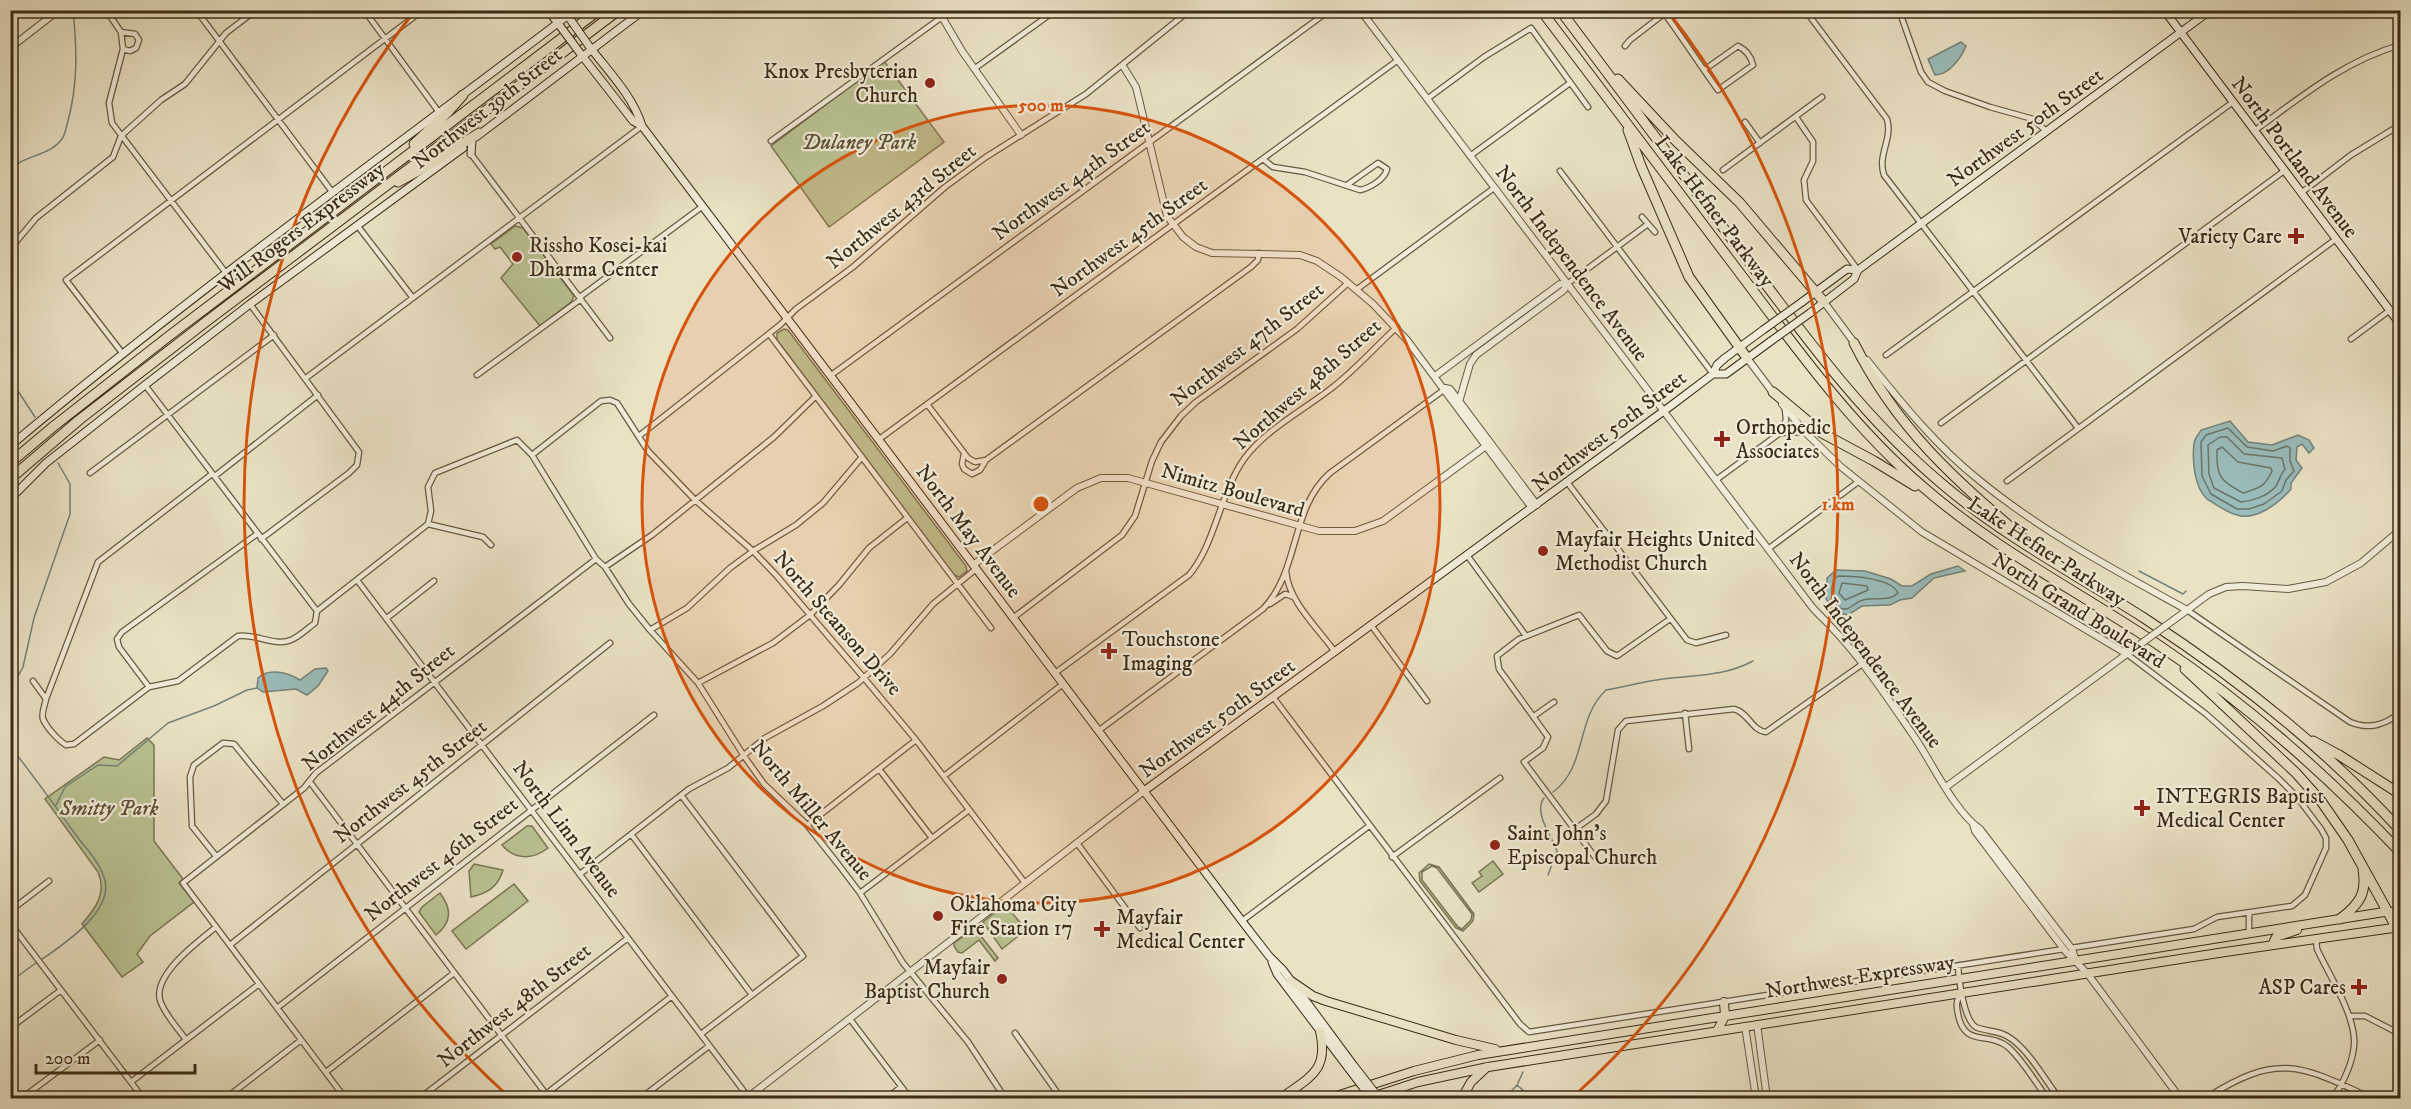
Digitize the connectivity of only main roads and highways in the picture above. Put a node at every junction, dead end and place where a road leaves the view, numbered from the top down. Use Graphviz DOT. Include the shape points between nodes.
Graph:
graph roads {
  1 [pos="548,10"];
  2 [pos="575,10"];
  3 [pos="599,10"];
  4 [pos="619,10"];
  5 [pos="644,10"];
  6 [pos="1541,10"];
  7 [pos="1560,10"];
  8 [pos="2164,10"];
  9 [pos="2211,10"];
  10 [pos="567,15"];
  11 [pos="559,25"];
  12 [pos="2181,33"];
  13 [pos="590,47"];
  14 [pos="581,54"];
  15 [pos="1593,54"];
  16 [pos="463,94"];
  17 [pos="1625,122"];
  18 [pos="642,126"];
  19 [pos="479,133"];
  20 [pos="472,141"];
  21 [pos="471,154"];
  22 [pos="381,175"];
  23 [pos="373,196"];
  24 [pos="1858,270"];
  25 [pos="1816,292"];
  26 [pos="1824,302"];
  27 [pos="2400,324"];
  28 [pos="1854,343"];
  29 [pos="1739,348"];
  30 [pos="1747,358"];
  31 [pos="1713,374"];
  32 [pos="1773,392"];
  33 [pos="10,446"];
  34 [pos="10,463"];
  35 [pos="10,478"];
  36 [pos="10,499"];
  37 [pos="1940,501"];
  38 [pos="2054,564"];
  39 [pos="2161,646"];
  40 [pos="2300,735"];
  41 [pos="1144,791"];
  42 [pos="2400,794"];
  43 [pos="2400,830"];
  44 [pos="2400,852"];
  45 [pos="2362,866"];
  46 [pos="2389,912"];
  47 [pos="2400,912"];
  48 [pos="2340,919"];
  49 [pos="2323,922"];
  50 [pos="2399,929"];
  51 [pos="2249,934"];
  52 [pos="2272,945"];
  53 [pos="2225,952"];
  54 [pos="1269,956"];
  55 [pos="1291,981"];
  56 [pos="1724,1002"];
  57 [pos="1757,1011"];
  58 [pos="1725,1016"];
  59 [pos="1745,1026"];
  60 [pos="1320,1031"];
  61 [pos="1718,1031"];
  62 [pos="1507,1050"];
  63 [pos="1488,1066"];
  64 [pos="1352,1067"];
  65 [pos="1281,1098"];
  66 [pos="1330,1098"];
  67 [pos="1370,1098"];
  68 [pos="1379,1098"];
  69 [pos="1462,1098"];
  1 -- 11 [label="main road, North May Avenue"];
  2 -- 10 [label="main road, Northwest 39th Street"];
  3 -- 22 [label="highway, Will Rogers Expressway"];
  4 -- 23 [label="highway, Will Rogers Expressway"];
  5 -- 13 [label="main road, Northwest 39th Street"];
  6 -- 17 [label="highway, Lake Hefner Parkway"];
  7 -- 15 [label="highway, Lake Hefner Parkway"];
  8 -- 12 [label="main road, North Portland Avenue"];
  9 -- 12 [label="main road, Northwest 50th Street"];
  10 -- 11 [label="main road, Northwest 39th Street"];
  10 -- 13 [label="main road, North May Avenue, bridge"];
  11 -- 14 [label="main road, North May Avenue, bridge"];
  11 -- 16 [label="main road, Northwest 39th Street"];
  12 -- 24 [label="main road, Northwest 50th Street"];
  12 -- 27 [label="main road, North Portland Avenue"];
  13 -- 14 [label="main road, Northwest 39th Street"];
  13 -- 18 [label="main road, North May Avenue" via="626,94"];
  14 -- 18 [label="main road, North May Avenue" via="633,121"];
  14 -- 19 [label="main road, Northwest 39th Street"];
  15 -- 25 [label="highway" via="1740,203"];
  15 -- 38 [label="highway, Lake Hefner Parkway" via="1860,404 1965,504"];
  16 -- 22 [label="highway"];
  16 -- 33 [label="main road, Northwest 39th Street" via="226,273"];
  17 -- 29 [label="highway" via="1689,277"];
  17 -- 37 [label="highway, Lake Hefner Parkway" via="1820,380 1868,435"];
  18 -- 41 [label="main road, North May Avenue"];
  19 -- 20 [label="main road, Northwest 39th Street"];
  19 -- 23 [label="highway"];
  20 -- 21 [label="main road"];
  20 -- 36 [label="main road, Northwest 39th Street" via="145,385 46,463"];
  22 -- 34 [label="highway, Will Rogers Expressway" via="111,380"];
  23 -- 35 [label="highway, Will Rogers Expressway" via="123,386"];
  24 -- 25 [label="main road, Northwest 50th Street" via="1846,269"];
  24 -- 26 [label="main road, Northwest 50th Street" via="1854,279"];
  25 -- 26 [label="highway"];
  25 -- 29 [label="main road, Northwest 50th Street, bridge"];
  26 -- 30 [label="main road, Northwest 50th Street, bridge"];
  28 -- 38 [label="highway" via="1900,418 1934,458"];
  29 -- 30 [label="highway"];
  29 -- 31 [label="main road, Northwest 50th Street" via="1717,365"];
  30 -- 31 [label="main road, Northwest 50th Street" via="1726,374"];
  31 -- 41 [label="main road, Northwest 50th Street"];
  32 -- 37 [label="highway" via="1822,433"];
  37 -- 39 [label="highway, Lake Hefner Parkway" via="2019,559"];
  38 -- 40 [label="highway, Lake Hefner Parkway" via="2191,650"];
  39 -- 44 [label="highway, Lake Hefner Parkway" via="2298,752"];
  39 -- 45 [label="highway" via="2296,773 2331,814"];
  40 -- 42 [label="highway"];
  40 -- 43 [label="highway, Lake Hefner Parkway"];
  41 -- 54 [label="main road, North May Avenue"];
  45 -- 46 [label="highway"];
  45 -- 48 [label="highway" via="2362,899"];
  46 -- 47 [label="highway, Northwest Expressway"];
  46 -- 48 [label="highway, Northwest Expressway"];
  46 -- 50 [label="highway"];
  48 -- 49 [label="highway, Northwest Expressway"];
  49 -- 51 [label="highway, Northwest Expressway"];
  49 -- 52 [label="highway" via="2276,937"];
  50 -- 52 [label="highway, Northwest Expressway"];
  51 -- 53 [label="highway" via="2245,941"];
  51 -- 57 [label="highway, Northwest Expressway"];
  52 -- 53 [label="highway, Northwest Expressway"];
  53 -- 59 [label="highway, Northwest Expressway"];
  54 -- 55 [label="main road, North May Avenue"];
  54 -- 60 [label="main road, North May Avenue" via="1277,974"];
  55 -- 62 [label="highway" via="1326,1001 1470,1044"];
  55 -- 64 [label="main road, North May Avenue"];
  56 -- 58 [label="highway"];
  57 -- 58 [label="highway, Northwest Expressway"];
  57 -- 59 [label="highway"];
  58 -- 61 [label="highway"];
  58 -- 62 [label="highway, Northwest Expressway"];
  59 -- 61 [label="highway, Northwest Expressway"];
  60 -- 64 [label="main road, North May Avenue"];
  60 -- 65 [label="highway" via="1324,1051 1321,1062 1313,1074"];
  61 -- 63 [label="highway, Northwest Expressway"];
  62 -- 66 [label="highway, Northwest Expressway" via="1414,1071"];
  63 -- 67 [label="highway, Northwest Expressway"];
  63 -- 69 [label="highway" via="1471,1082"];
  64 -- 67 [label="main road, North May Avenue, bridge"];
  64 -- 68 [label="main road, North May Avenue, bridge"];
}
